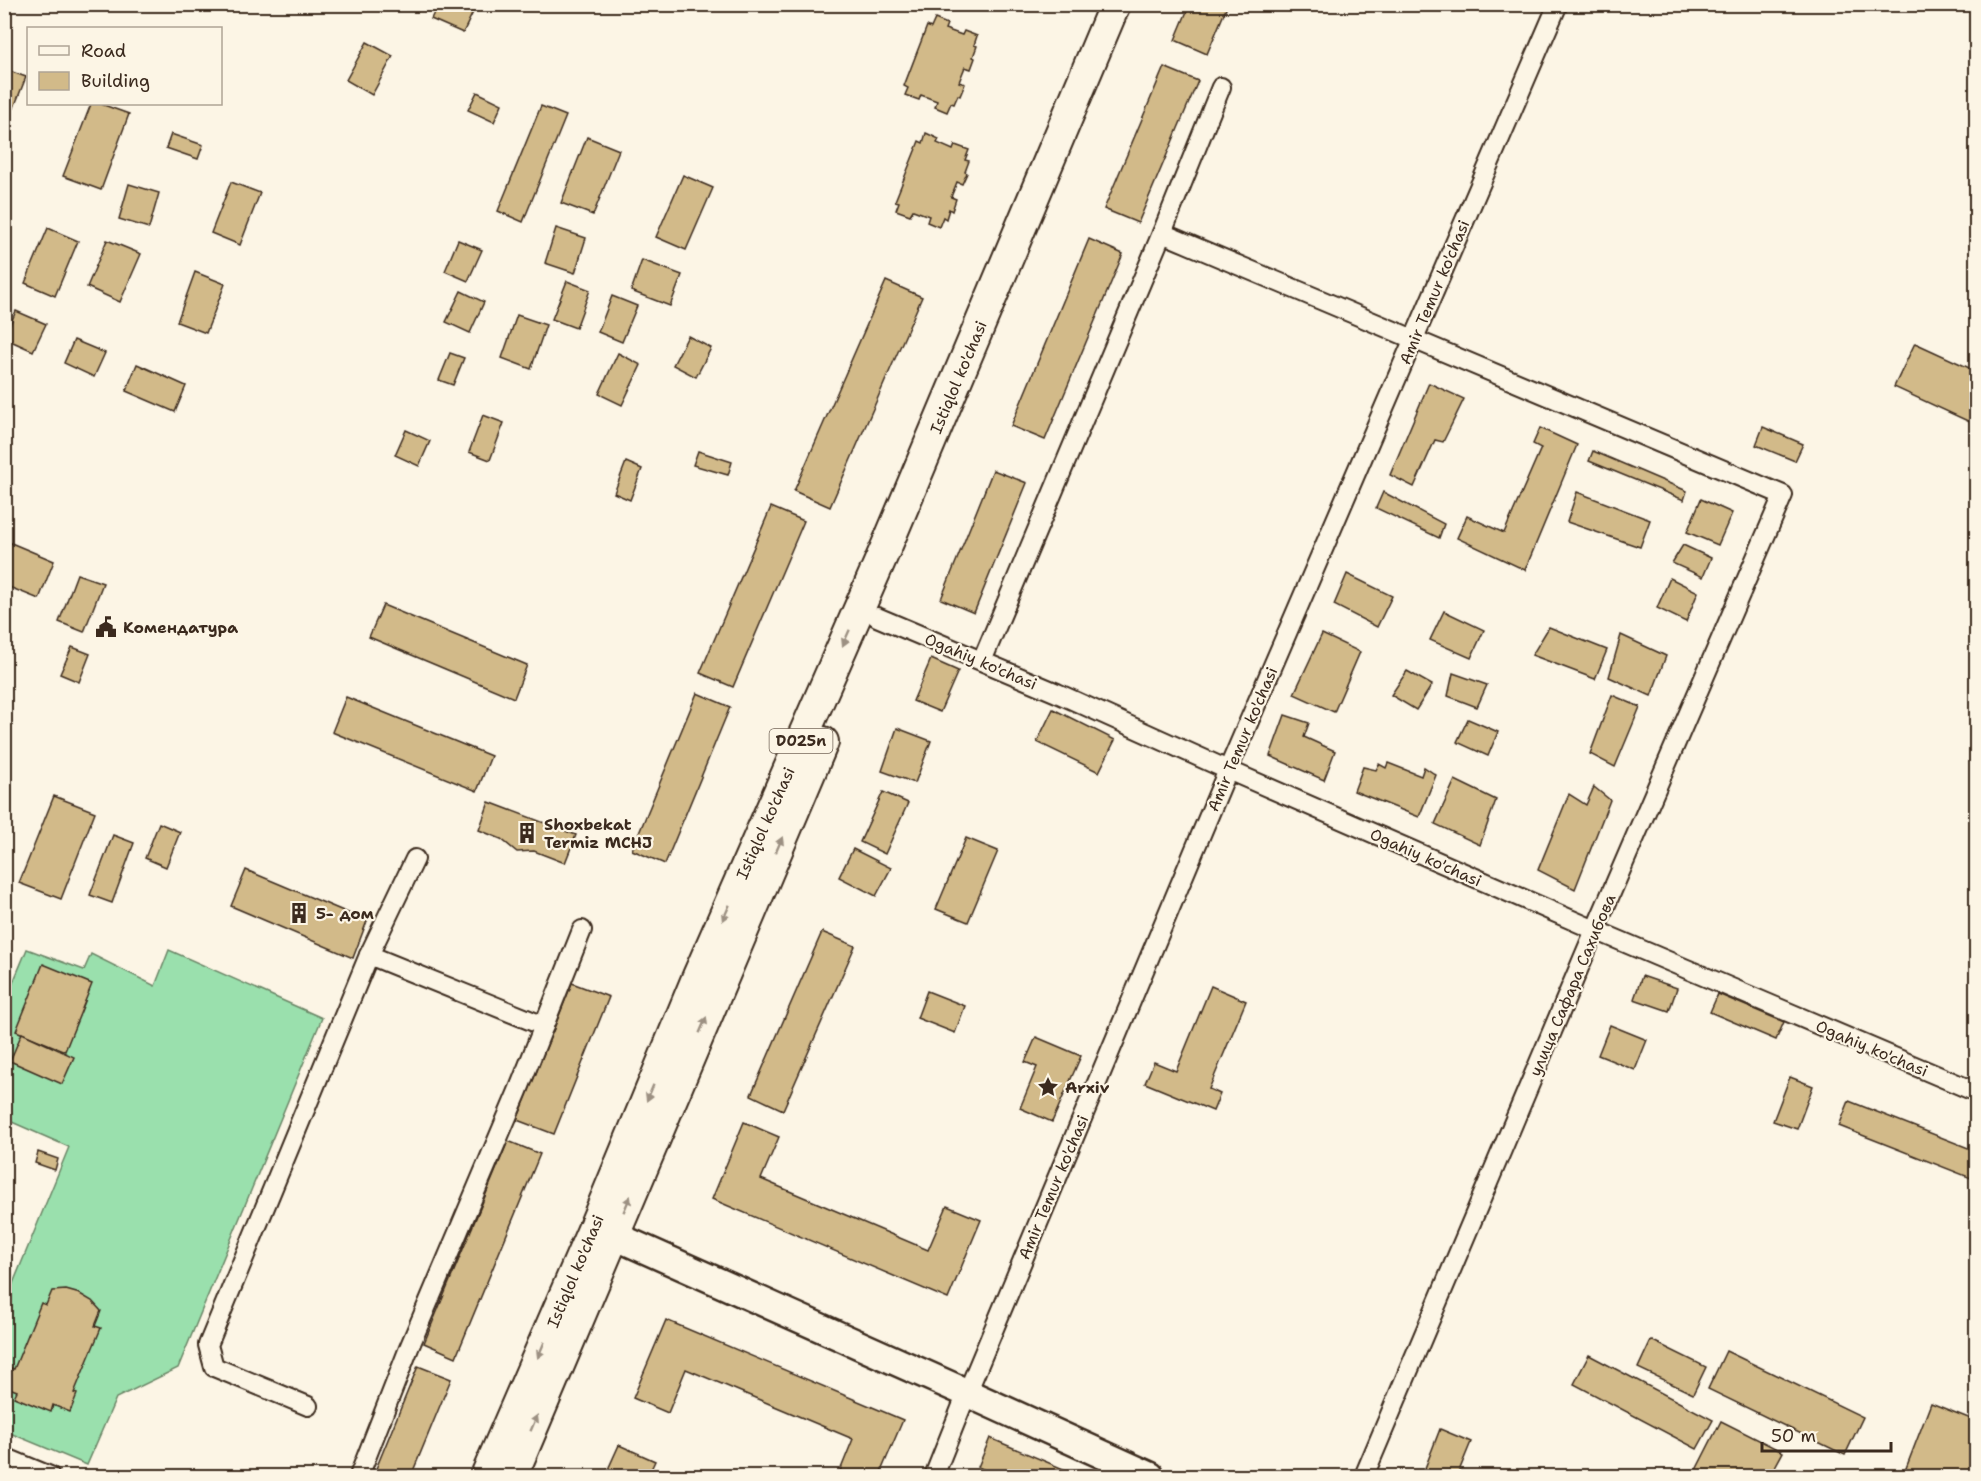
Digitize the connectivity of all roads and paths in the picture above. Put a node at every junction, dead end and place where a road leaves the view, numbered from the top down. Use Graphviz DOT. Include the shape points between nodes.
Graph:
graph roads {
  1 [pos="1115,4"];
  2 [pos="1133,4"];
  3 [pos="1558,4"];
  4 [pos="1221,87"];
  5 [pos="1162,233"];
  6 [pos="1414,339"];
  7 [pos="877,617"];
  8 [pos="982,661"];
  9 [pos="1228,770"];
  10 [pos="416,859"];
  11 [pos="582,930"];
  12 [pos="1594,930"];
  13 [pos="369,955"];
  14 [pos="544,1026"];
  15 [pos="1977,1092"];
  16 [pos="604,1232"];
  17 [pos="967,1393"];
  18 [pos="308,1407"];
  19 [pos="4,1457"];
  20 [pos="50,1476"];
  21 [pos="359,1476"];
  22 [pos="486,1476"];
  23 [pos="512,1476"];
  24 [pos="934,1476"];
  25 [pos="1150,1476"];
  26 [pos="1364,1476"];
  1 -- 16 [label="main road, Istiqlol ko'chasi / D025n, one-way" via="887,545 698,976"];
  2 -- 7 [label="main road, Istiqlol ko'chasi / D025n"];
  3 -- 6 [label="street, Amir Temur ko'chasi"];
  4 -- 5 [label="street"];
  5 -- 6 [label="street"];
  5 -- 8 [label="street"];
  6 -- 9 [label="street, Amir Temur ko'chasi"];
  6 -- 12 [label="street, улица Сафара Сахибова" via="1783,495"];
  7 -- 8 [label="street, Ogahiy ko'chasi"];
  16 -- 7 [label="main road, Istiqlol ko'chasi / D025n, one-way"];
  8 -- 9 [label="street, Ogahiy ko'chasi"];
  9 -- 12 [label="street, Ogahiy ko'chasi"];
  9 -- 17 [label="street, Amir Temur ko'chasi"];
  10 -- 13 [label="street"];
  11 -- 14 [label="street"];
  12 -- 15 [label="street, Ogahiy ko'chasi"];
  12 -- 26 [label="street, улица Сафара Сахибова"];
  13 -- 14 [label="street"];
  13 -- 18 [label="street" via="208,1346 214,1367"];
  14 -- 21 [label="street"];
  16 -- 17 [label="street"];
  16 -- 22 [label="main road, Istiqlol ko'chasi / D025n, one-way"];
  23 -- 16 [label="main road, Istiqlol ko'chasi / D025n, one-way"];
  17 -- 24 [label="street, Amir Temur ko'chasi"];
  17 -- 25 [label="street"];
  19 -- 20 [label="street"];
}
